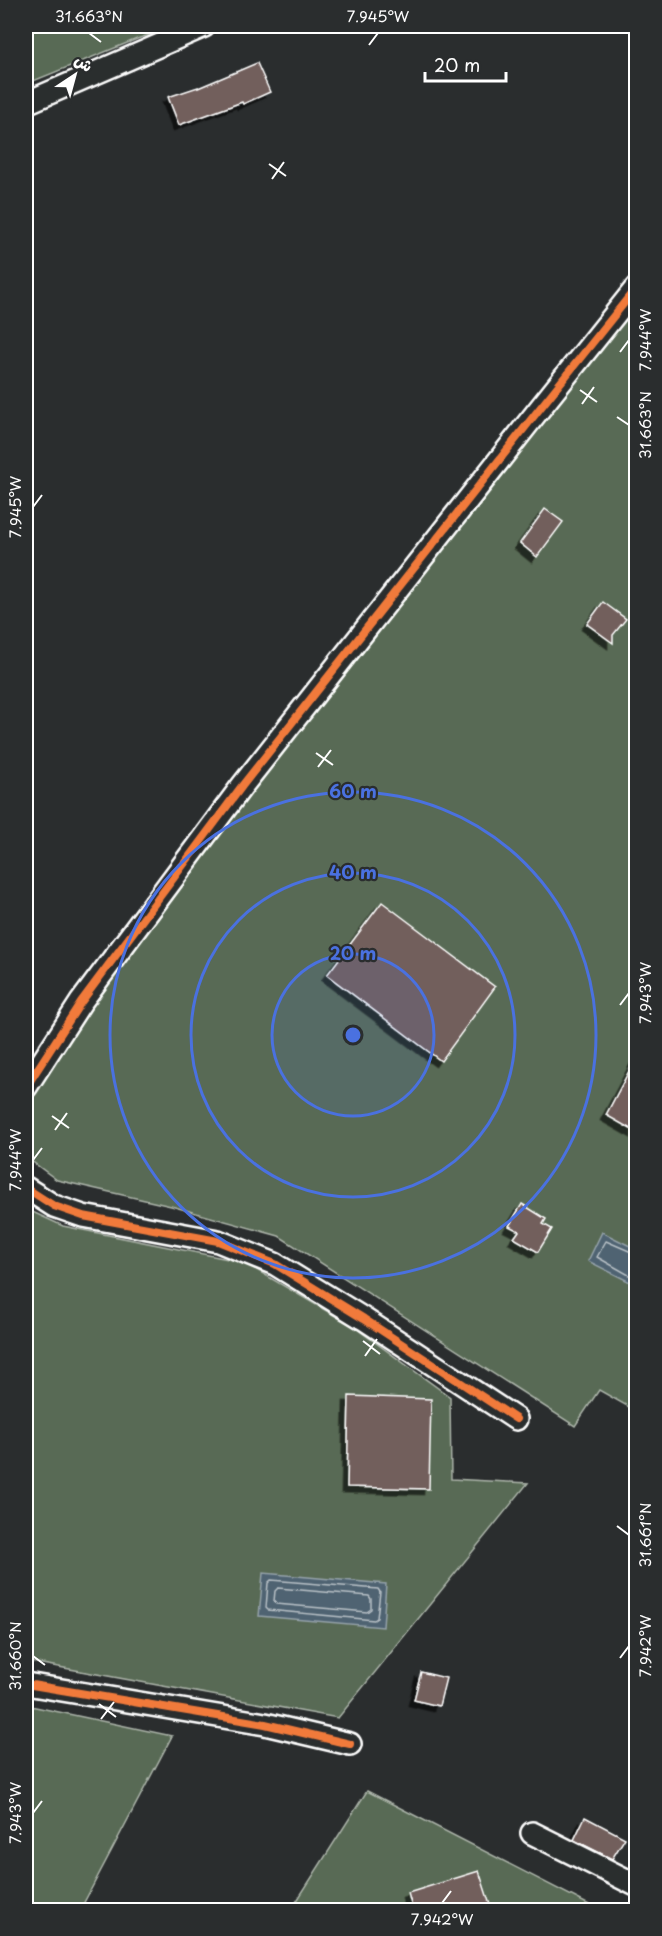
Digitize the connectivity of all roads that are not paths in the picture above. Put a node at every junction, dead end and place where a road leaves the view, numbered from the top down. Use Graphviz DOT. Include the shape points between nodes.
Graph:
graph roads {
  1 [pos="204,26"];
  2 [pos="26,103"];
  3 [pos="636,288"];
  4 [pos="26,1087"];
  5 [pos="26,1188"];
  6 [pos="516,1419"];
  7 [pos="26,1684"];
  8 [pos="350,1744"];
  9 [pos="532,1833"];
  10 [pos="636,1885"];
  1 -- 2 [label="street"];
  3 -- 4 [label="street" via="242,786 81,1002"];
  5 -- 6 [label="street" via="54,1206 83,1216 218,1241 275,1264"];
  7 -- 8 [label="street" via="265,1724"];
  9 -- 10 [label="street"];
}
